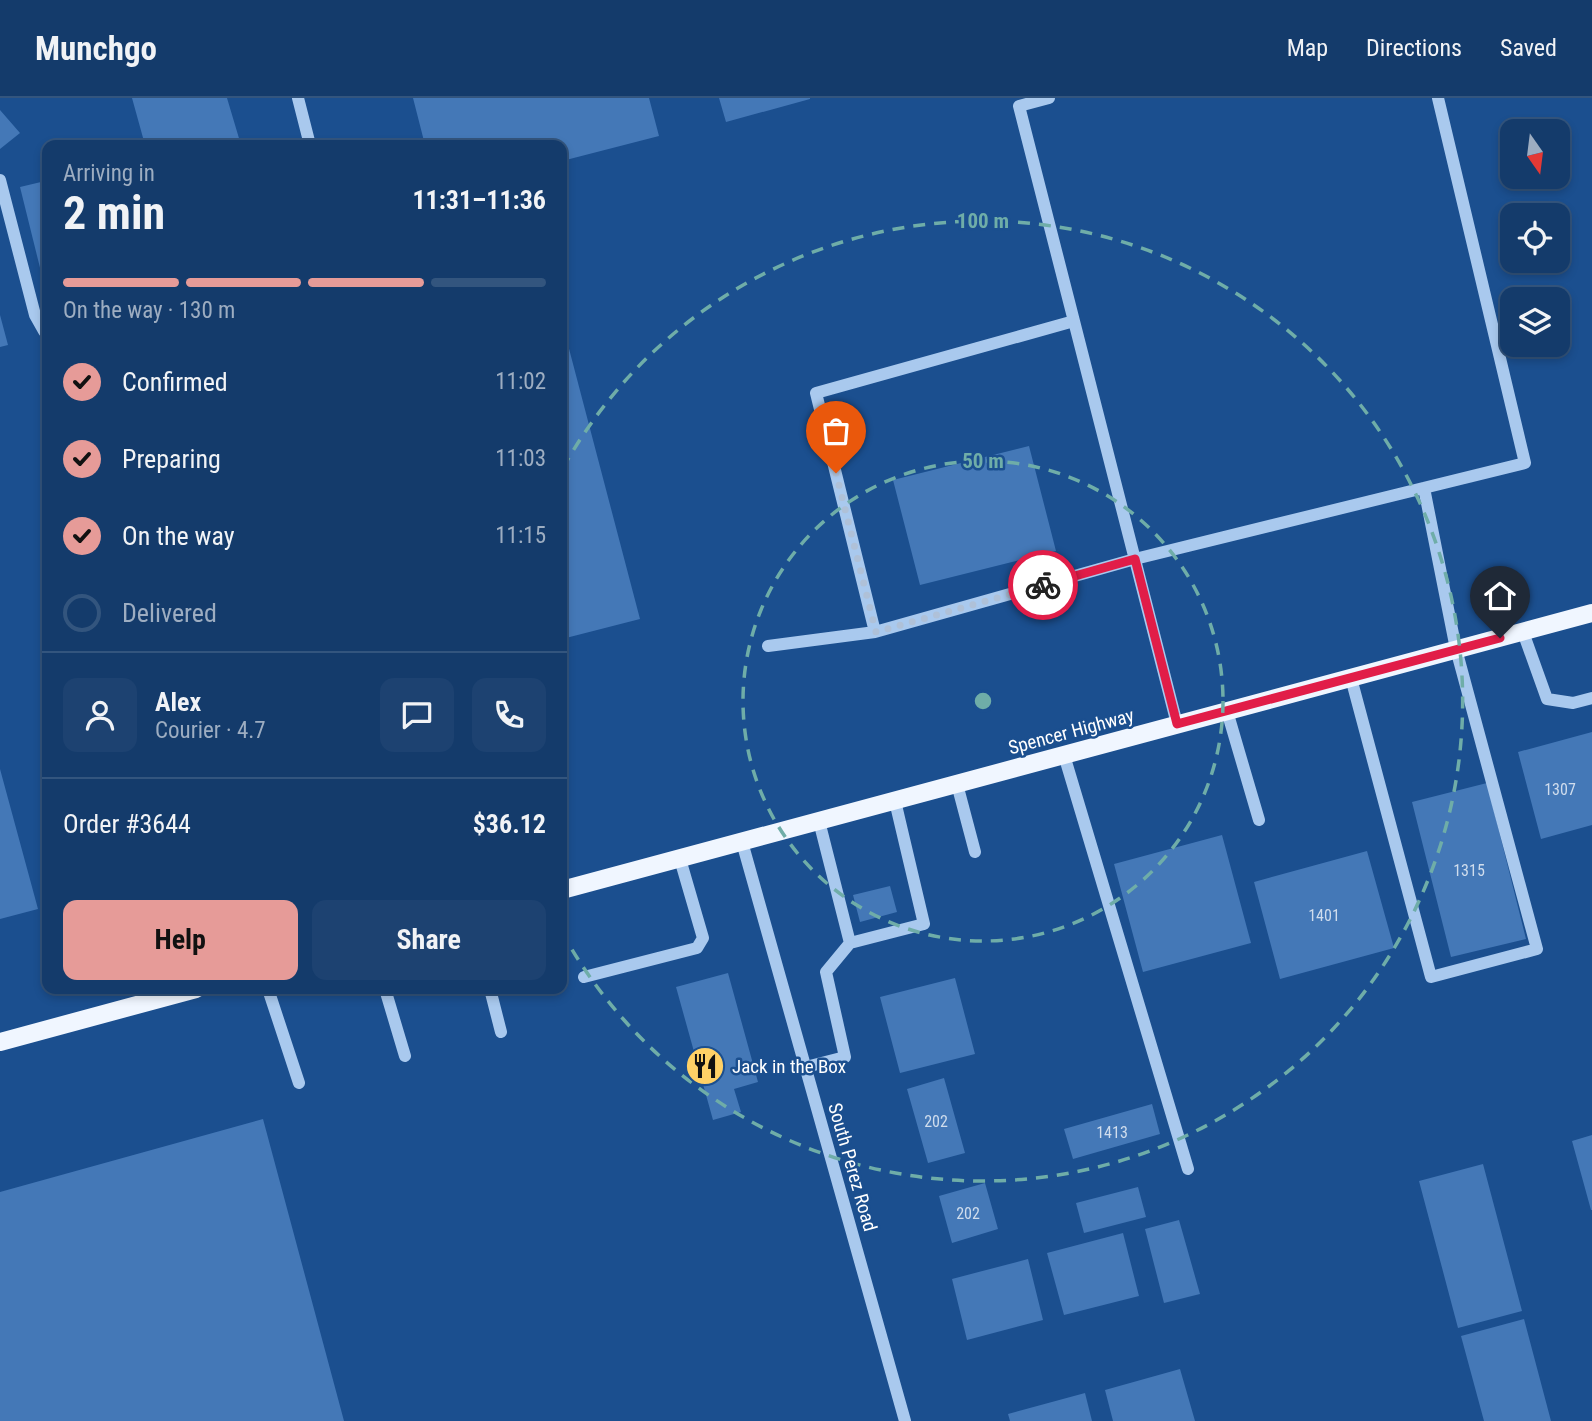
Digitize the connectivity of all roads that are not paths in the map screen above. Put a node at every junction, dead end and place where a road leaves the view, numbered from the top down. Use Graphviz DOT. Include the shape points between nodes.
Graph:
graph roads {
  1 [pos="298,98"];
  2 [pos="1049,98"];
  3 [pos="1438,98"];
  4 [pos="309,140"];
  5 [pos="0,180"];
  6 [pos="1074,321"];
  7 [pos="42,327"];
  8 [pos="1424,488"];
  9 [pos="1135,559"];
  10 [pos="1592,613"];
  11 [pos="876,632"];
  12 [pos="1522,632"];
  13 [pos="768,646"];
  14 [pos="1456,649"];
  15 [pos="1351,678"];
  16 [pos="1592,698"];
  17 [pos="1227,711"];
  18 [pos="1177,724"];
  19 [pos="1064,755"];
  20 [pos="957,784"];
  21 [pos="895,801"];
  22 [pos="1259,820"];
  23 [pos="819,821"];
  24 [pos="742,842"];
  25 [pos="975,852"];
  26 [pos="680,859"];
  27 [pos="567,889"];
  28 [pos="850,943"];
  29 [pos="584,977"];
  30 [pos="178,994"];
  31 [pos="270,994"];
  32 [pos="386,994"];
  33 [pos="491,994"];
  34 [pos="501,1032"];
  35 [pos="0,1042"];
  36 [pos="405,1056"];
  37 [pos="806,1067"];
  38 [pos="299,1083"];
  39 [pos="1188,1169"];
  40 [pos="905,1421"];
  1 -- 4 [label="street"];
  2 -- 6 [label="street" via="1019,106"];
  3 -- 8 [label="street" via="1525,463"];
  5 -- 7 [label="street"];
  6 -- 9 [label="street"];
  6 -- 11 [label="street" via="816,393"];
  8 -- 9 [label="street"];
  8 -- 14 [label="street"];
  9 -- 11 [label="street"];
  9 -- 18 [label="street"];
  10 -- 12 [label="main road, Spencer Highway"];
  11 -- 13 [label="street"];
  12 -- 14 [label="main road, Spencer Highway"];
  12 -- 16 [label="street" via="1547,699 1573,703"];
  14 -- 15 [label="main road, Spencer Highway"];
  14 -- 15 [label="street" via="1537,949 1432,976"];
  15 -- 17 [label="main road, Spencer Highway"];
  17 -- 18 [label="main road, Spencer Highway"];
  17 -- 22 [label="street"];
  18 -- 19 [label="main road, Spencer Highway"];
  19 -- 20 [label="main road, Spencer Highway"];
  19 -- 39 [label="street"];
  20 -- 21 [label="main road, Spencer Highway"];
  20 -- 25 [label="street"];
  21 -- 23 [label="main road, Spencer Highway"];
  21 -- 28 [label="street" via="925,924"];
  23 -- 24 [label="main road, Spencer Highway"];
  23 -- 28 [label="street"];
  24 -- 26 [label="main road, Spencer Highway"];
  24 -- 37 [label="street, South Perez Road"];
  26 -- 27 [label="main road, Spencer Highway"];
  26 -- 29 [label="street" via="702,939 697,948"];
  28 -- 37 [label="street" via="826,972 845,1058"];
  30 -- 35 [label="main road"];
  31 -- 38 [label="street"];
  32 -- 36 [label="street"];
  33 -- 34 [label="street"];
  37 -- 40 [label="street, South Perez Road"];
}
